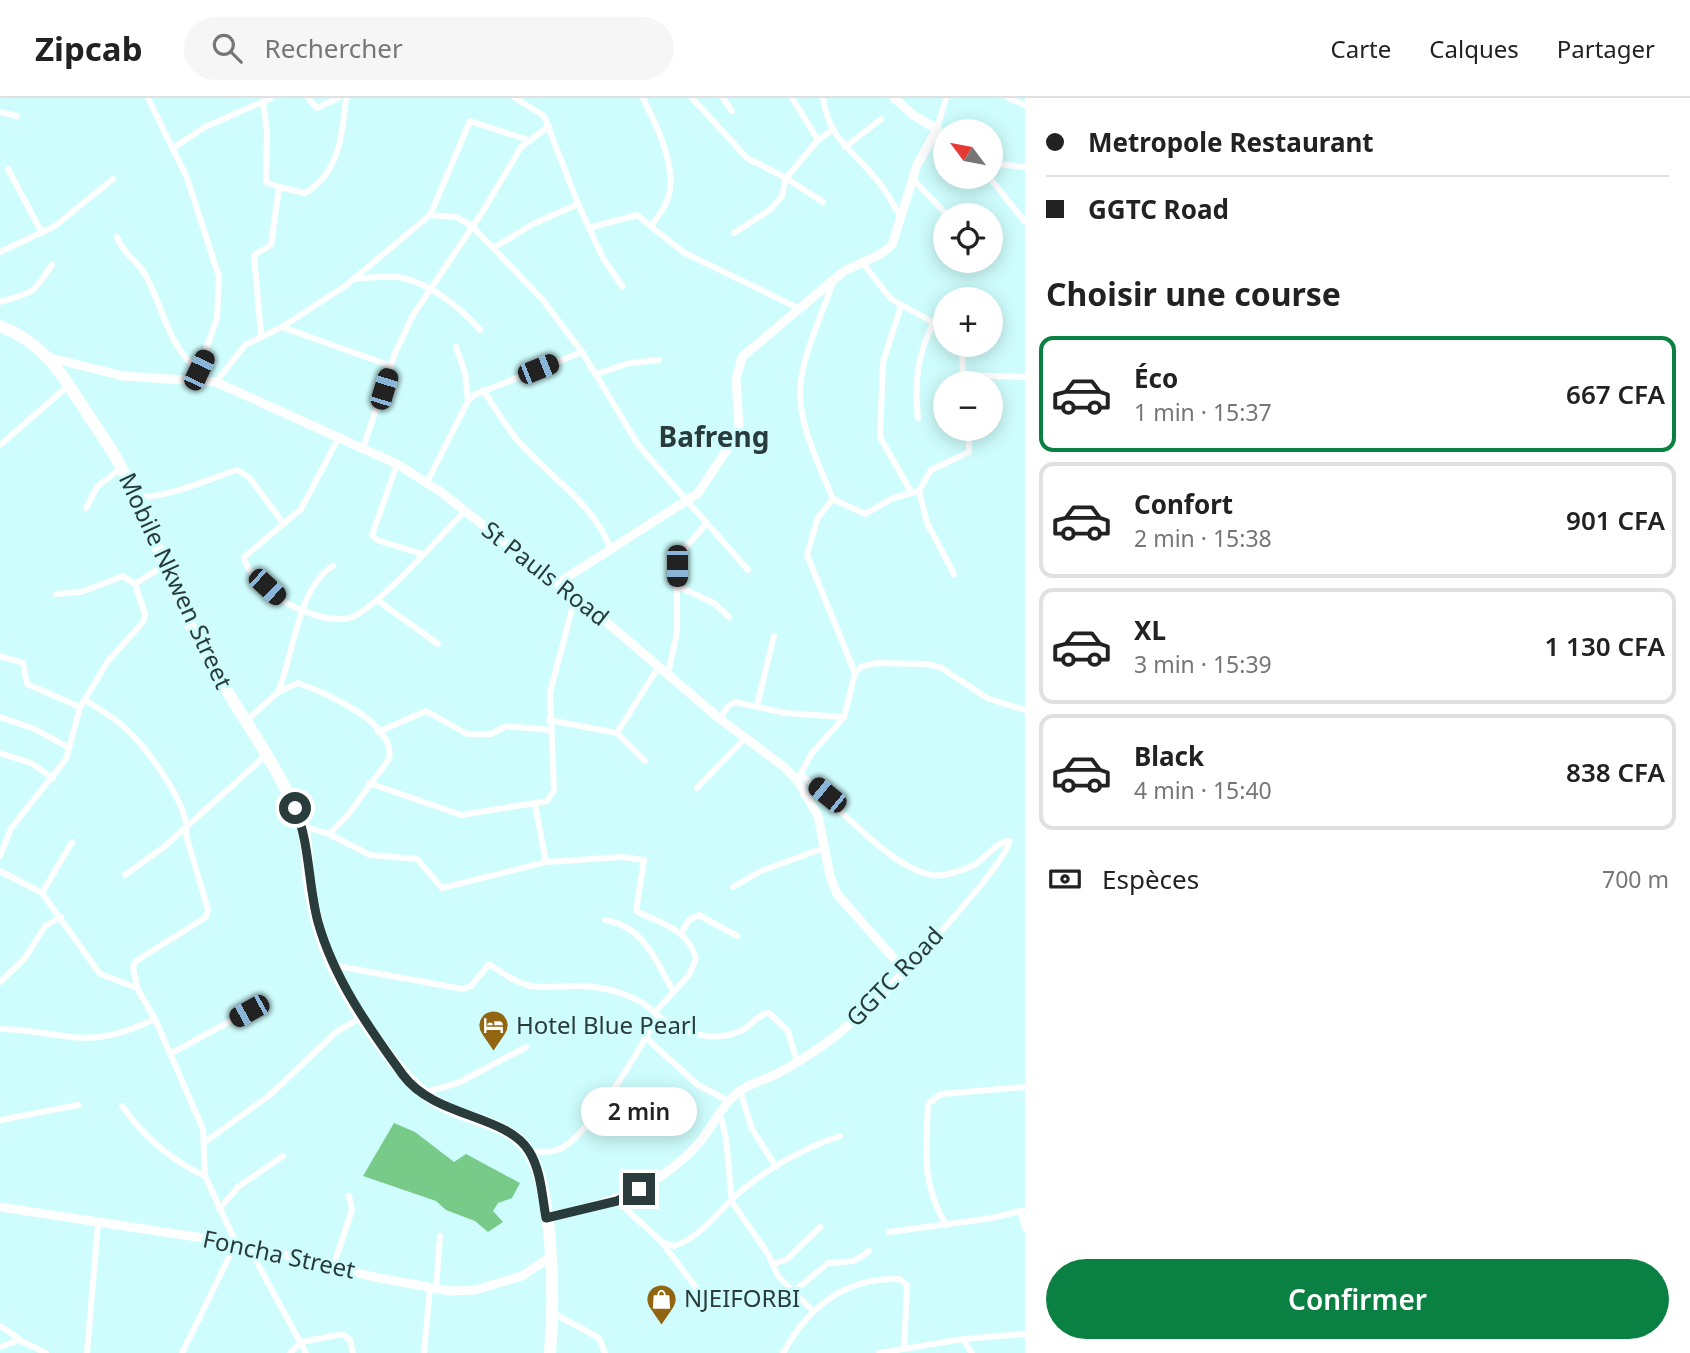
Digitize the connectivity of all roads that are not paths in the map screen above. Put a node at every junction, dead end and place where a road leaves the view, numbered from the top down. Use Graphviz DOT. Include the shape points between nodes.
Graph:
graph roads {
  1 [pos="148,98"];
  2 [pos="271,98"];
  3 [pos="308,98"];
  4 [pos="338,98"];
  5 [pos="346,98"];
  6 [pos="514,98"];
  7 [pos="656,98"];
  8 [pos="692,98"];
  9 [pos="723,98"];
  10 [pos="792,98"];
  11 [pos="823,98"];
  12 [pos="894,98"];
  13 [pos="946,98"];
  14 [pos="1008,98"];
  15 [pos="644,100"];
  16 [pos="263,103"];
  17 [pos="1025,105"];
  18 [pos="732,111"];
  19 [pos="0,112"];
  20 [pos="17,116"];
  21 [pos="881,118"];
  22 [pos="943,119"];
  23 [pos="549,126"];
  24 [pos="933,126"];
  25 [pos="832,130"];
  26 [pos="528,140"];
  27 [pos="818,140"];
  28 [pos="933,145"];
  29 [pos="845,147"];
  30 [pos="173,148"];
  31 [pos="1003,164"];
  32 [pos="1025,167"];
  33 [pos="8,169"];
  34 [pos="113,178"];
  35 [pos="786,178"];
  36 [pos="913,179"];
  37 [pos="279,187"];
  38 [pos="999,189"];
  39 [pos="823,202"];
  40 [pos="936,203"];
  41 [pos="578,204"];
  42 [pos="430,215"];
  43 [pos="902,220"];
  44 [pos="1025,222"];
  45 [pos="472,226"];
  46 [pos="651,226"];
  47 [pos="589,228"];
  48 [pos="43,233"];
  49 [pos="734,233"];
  50 [pos="117,237"];
  51 [pos="495,247"];
  52 [pos="0,252"];
  53 [pos="861,261"];
  54 [pos="51,265"];
  55 [pos="353,279"];
  56 [pos="834,280"];
  57 [pos="622,286"];
  58 [pos="429,289"];
  59 [pos="0,302"];
  60 [pos="901,306"];
  61 [pos="798,308"];
  62 [pos="0,318"];
  63 [pos="933,324"];
  64 [pos="0,326"];
  65 [pos="282,327"];
  66 [pos="480,330"];
  67 [pos="22,334"];
  68 [pos="261,335"];
  69 [pos="456,347"];
  70 [pos="582,352"];
  71 [pos="51,358"];
  72 [pos="659,360"];
  73 [pos="391,366"];
  74 [pos="199,370"];
  75 [pos="596,374"];
  76 [pos="1025,377"];
  77 [pos="1003,378"];
  78 [pos="200,381"];
  79 [pos="216,382"];
  80 [pos="69,386"];
  81 [pos="483,390"];
  82 [pos="468,401"];
  83 [pos="918,418"];
  84 [pos="339,437"];
  85 [pos="969,441"];
  86 [pos="0,445"];
  87 [pos="363,448"];
  88 [pos="397,464"];
  89 [pos="122,467"];
  90 [pos="427,482"];
  91 [pos="915,492"];
  92 [pos="134,496"];
  93 [pos="833,499"];
  94 [pos="686,502"];
  95 [pos="86,508"];
  96 [pos="465,511"];
  97 [pos="284,524"];
  98 [pos="706,524"];
  99 [pos="611,552"];
  100 [pos="422,554"];
  101 [pos="163,566"];
  102 [pos="333,566"];
  103 [pos="748,570"];
  104 [pos="954,574"];
  105 [pos="558,583"];
  106 [pos="135,584"];
  107 [pos="677,586"];
  108 [pos="56,594"];
  109 [pos="575,598"];
  110 [pos="377,600"];
  111 [pos="303,610"];
  112 [pos="729,617"];
  113 [pos="774,636"];
  114 [pos="438,644"];
  115 [pos="0,656"];
  116 [pos="659,666"];
  117 [pos="855,673"];
  118 [pos="668,674"];
  119 [pos="278,692"];
  120 [pos="85,700"];
  121 [pos="757,705"];
  122 [pos="80,707"];
  123 [pos="1025,710"];
  124 [pos="0,717"];
  125 [pos="844,717"];
  126 [pos="720,719"];
  127 [pos="549,720"];
  128 [pos="244,722"];
  129 [pos="550,730"];
  130 [pos="378,732"];
  131 [pos="617,733"];
  132 [pos="746,737"];
  133 [pos="69,748"];
  134 [pos="0,752"];
  135 [pos="265,755"];
  136 [pos="645,761"];
  137 [pos="799,777"];
  138 [pos="53,778"];
  139 [pos="369,783"];
  140 [pos="697,788"];
  141 [pos="535,805"];
  142 [pos="187,825"];
  143 [pos="303,826"];
  144 [pos="329,834"];
  145 [pos="72,842"];
  146 [pos="824,848"];
  147 [pos="0,856"];
  148 [pos="546,862"];
  149 [pos="0,871"];
  150 [pos="125,875"];
  151 [pos="733,887"];
  152 [pos="42,893"];
  153 [pos="61,916"];
  154 [pos="605,920"];
  155 [pos="681,933"];
  156 [pos="737,936"];
  157 [pos="332,965"];
  158 [pos="905,971"];
  159 [pos="0,982"];
  160 [pos="137,988"];
  161 [pos="674,992"];
  162 [pos="249,1011"];
  163 [pos="657,1014"];
  164 [pos="363,1016"];
  165 [pos="155,1019"];
  166 [pos="0,1029"];
  167 [pos="646,1038"];
  168 [pos="526,1047"];
  169 [pos="170,1054"];
  170 [pos="797,1062"];
  171 [pos="1025,1087"];
  172 [pos="740,1091"];
  173 [pos="421,1094"];
  174 [pos="729,1101"];
  175 [pos="78,1105"];
  176 [pos="122,1106"];
  177 [pos="720,1113"];
  178 [pos="0,1120"];
  179 [pos="840,1136"];
  180 [pos="205,1142"];
  181 [pos="529,1152"];
  182 [pos="283,1156"];
  183 [pos="776,1167"];
  184 [pos="205,1176"];
  185 [pos="349,1196"];
  186 [pos="617,1201"];
  187 [pos="732,1202"];
  188 [pos="0,1207"];
  189 [pos="219,1209"];
  190 [pos="1023,1210"];
  191 [pos="546,1218"];
  192 [pos="98,1223"];
  193 [pos="946,1225"];
  194 [pos="820,1227"];
  195 [pos="1025,1228"];
  196 [pos="889,1232"];
  197 [pos="440,1236"];
  198 [pos="662,1242"];
  199 [pos="236,1243"];
  200 [pos="248,1246"];
  201 [pos="869,1251"];
  202 [pos="550,1257"];
  203 [pos="773,1264"];
  204 [pos="333,1267"];
  205 [pos="433,1289"];
  206 [pos="793,1292"];
  207 [pos="708,1302"];
  208 [pos="812,1310"];
  209 [pos="553,1313"];
  210 [pos="0,1326"];
  211 [pos="1025,1334"];
  212 [pos="19,1339"];
  213 [pos="963,1339"];
  214 [pos="301,1342"];
  215 [pos="0,1347"];
  216 [pos="904,1348"];
  217 [pos="46,1353"];
  218 [pos="87,1353"];
  219 [pos="181,1353"];
  220 [pos="290,1353"];
  221 [pos="306,1353"];
  222 [pos="353,1353"];
  223 [pos="424,1353"];
  224 [pos="550,1353"];
  225 [pos="605,1353"];
  226 [pos="783,1353"];
  227 [pos="879,1353"];
  228 [pos="972,1353"];
  1 -- 30 [label="street"];
  2 -- 16 [label="street"];
  3 -- 4 [label="street" via="317,108"];
  5 -- 37 [label="street" via="338,153 326,175 305,194"];
  6 -- 23 [label="street" via="544,116"];
  7 -- 15 [label="street"];
  8 -- 35 [label="street" via="747,158"];
  9 -- 18 [label="street"];
  10 -- 27 [label="street"];
  11 -- 25 [label="street"];
  12 -- 24 [label="street"];
  13 -- 22 [label="street"];
  14 -- 17 [label="street"];
  15 -- 46 [label="street" via="667,158 670,182 668,198"];
  16 -- 30 [label="street" via="205,127"];
  16 -- 37 [label="street" via="266,182"];
  19 -- 20 [label="street"];
  21 -- 29 [label="street"];
  23 -- 26 [label="street"];
  23 -- 41 [label="street"];
  25 -- 27 [label="street"];
  25 -- 29 [label="street"];
  26 -- 42 [label="street" via="470,121"];
  26 -- 45 [label="street"];
  27 -- 35 [label="street"];
  28 -- 36 [label="street"];
  29 -- 43 [label="street" via="876,178"];
  30 -- 74 [label="street" via="219,277 218,318"];
  31 -- 32 [label="street"];
  33 -- 48 [label="street"];
  34 -- 48 [label="street"];
  35 -- 39 [label="street"];
  35 -- 49 [label="street" via="782,196 771,209"];
  36 -- 40 [label="street"];
  36 -- 43 [label="street"];
  37 -- 68 [label="street" via="271,245 254,255"];
  38 -- 44 [label="street"];
  41 -- 47 [label="street"];
  41 -- 51 [label="street"];
  42 -- 45 [label="street" via="456,217"];
  42 -- 55 [label="street"];
  43 -- 53 [label="street" via="886,251"];
  45 -- 51 [label="street"];
  45 -- 58 [label="street"];
  46 -- 47 [label="street" via="636,215"];
  46 -- 61 [label="street" via="683,251"];
  47 -- 57 [label="street"];
  48 -- 52 [label="street"];
  50 -- 74 [label="street" via="147,277 185,359"];
  51 -- 70 [label="street"];
  53 -- 56 [label="street"];
  53 -- 60 [label="street"];
  54 -- 59 [label="street" via="26,296"];
  55 -- 58 [label="street" via="396,277"];
  55 -- 65 [label="street"];
  56 -- 61 [label="street"];
  56 -- 93 [label="street" via="800,391 813,450"];
  58 -- 66 [label="street"];
  58 -- 73 [label="street" via="401,337"];
  60 -- 63 [label="street"];
  60 -- 91 [label="street" via="884,355 880,437"];
  61 -- 94 [label="street" via="742,356 736,379 736,436 708,481"];
  62 -- 67 [label="street"];
  63 -- 83 [label="street" via="914,381"];
  64 -- 67 [label="highway, Mobile Nkwen Street"];
  65 -- 68 [label="street"];
  65 -- 73 [label="street"];
  67 -- 71 [label="highway, Mobile Nkwen Street"];
  68 -- 79 [label="street" via="235,354"];
  69 -- 82 [label="street" via="466,373"];
  70 -- 75 [label="street"];
  70 -- 81 [label="street"];
  71 -- 78 [label="street, St Pauls Road" via="123,376"];
  71 -- 80 [label="highway, Mobile Nkwen Street"];
  72 -- 75 [label="street"];
  73 -- 87 [label="street"];
  74 -- 78 [label="street"];
  75 -- 94 [label="street" via="639,446"];
  76 -- 77 [label="street"];
  78 -- 79 [label="street, St Pauls Road"];
  79 -- 84 [label="street, St Pauls Road"];
  80 -- 86 [label="street"];
  80 -- 89 [label="highway, Mobile Nkwen Street"];
  81 -- 82 [label="street"];
  81 -- 99 [label="street" via="521,444 588,514"];
  82 -- 90 [label="street"];
  84 -- 87 [label="street, St Pauls Road"];
  84 -- 97 [label="street" via="309,497"];
  85 -- 91 [label="street" via="969,452 930,470"];
  87 -- 88 [label="street, St Pauls Road"];
  88 -- 90 [label="street, St Pauls Road"];
  88 -- 100 [label="street" via="372,535"];
  89 -- 92 [label="highway, Mobile Nkwen Street"];
  89 -- 95 [label="street" via="106,477"];
  90 -- 96 [label="street, St Pauls Road"];
  91 -- 93 [label="street" via="865,514"];
  91 -- 104 [label="street"];
  92 -- 97 [label="street" via="166,494 237,470 249,477"];
  92 -- 101 [label="highway, Mobile Nkwen Street"];
  93 -- 117 [label="street" via="818,517 807,555"];
  94 -- 98 [label="street"];
  94 -- 99 [label="street"];
  96 -- 100 [label="street"];
  96 -- 105 [label="street, St Pauls Road"];
  97 -- 111 [label="street" via="247,553 244,563 278,598"];
  98 -- 103 [label="street"];
  98 -- 107 [label="street" via="680,557"];
  99 -- 105 [label="street"];
  100 -- 110 [label="street"];
  101 -- 106 [label="street"];
  101 -- 128 [label="highway, Mobile Nkwen Street" via="200,646"];
  102 -- 111 [label="street" via="322,572"];
  105 -- 109 [label="street, St Pauls Road"];
  106 -- 108 [label="street" via="123,576 81,592"];
  106 -- 120 [label="street" via="145,614 143,622 108,661"];
  107 -- 112 [label="street" via="714,603"];
  107 -- 118 [label="street" via="677,639"];
  109 -- 116 [label="street, St Pauls Road"];
  109 -- 127 [label="street" via="551,681"];
  110 -- 111 [label="street" via="354,617 338,620"];
  110 -- 114 [label="street"];
  111 -- 119 [label="street"];
  113 -- 121 [label="street"];
  115 -- 122 [label="street" via="23,663 24,681 30,685"];
  116 -- 118 [label="street, St Pauls Road"];
  116 -- 131 [label="street"];
  117 -- 123 [label="street" via="876,663 940,667 987,698"];
  117 -- 125 [label="street"];
  118 -- 126 [label="street, St Pauls Road"];
  119 -- 128 [label="street"];
  119 -- 130 [label="street" via="298,683 316,690 363,714"];
  120 -- 122 [label="street"];
  120 -- 142 [label="street" via="139,742 178,802"];
  121 -- 125 [label="street" via="785,713"];
  121 -- 126 [label="street" via="731,704"];
  122 -- 133 [label="street"];
  124 -- 133 [label="street"];
  125 -- 137 [label="street" via="812,753"];
  126 -- 132 [label="street, St Pauls Road"];
  127 -- 129 [label="street"];
  127 -- 131 [label="street"];
  128 -- 135 [label="highway, Mobile Nkwen Street"];
  129 -- 130 [label="street" via="506,726 491,734 467,734 426,711"];
  129 -- 141 [label="street" via="554,790 547,801"];
  130 -- 139 [label="street" via="390,754"];
  131 -- 136 [label="street"];
  132 -- 137 [label="street, St Pauls Road"];
  132 -- 140 [label="street"];
  133 -- 138 [label="street"];
  134 -- 138 [label="street" via="31,763"];
  135 -- 142 [label="street"];
  135 -- 143 [label="highway, Mobile Nkwen Street"];
  137 -- 146 [label="street, St Pauls Road" via="818,816"];
  137 -- 158 [label="street, GGTC Road" via="827,795 878,845 912,868 943,875 977,864 1000,843 1009,841 964,904"];
  138 -- 147 [label="street" via="11,828"];
  139 -- 141 [label="street" via="461,815"];
  139 -- 144 [label="street"];
  141 -- 148 [label="street"];
  142 -- 150 [label="street"];
  142 -- 160 [label="street" via="208,909 206,917 136,961"];
  143 -- 144 [label="street"];
  143 -- 157 [label="highway, Mobile Nkwen Street" via="309,880"];
  144 -- 148 [label="street" via="370,855 417,859 442,888"];
  145 -- 152 [label="street"];
  146 -- 151 [label="street" via="761,871"];
  146 -- 158 [label="street, St Pauls Road" via="837,894"];
  148 -- 155 [label="street" via="644,860 636,911"];
  149 -- 152 [label="street"];
  152 -- 153 [label="street"];
  153 -- 159 [label="street" via="45,926 25,958"];
  153 -- 160 [label="street" via="100,974"];
  154 -- 161 [label="street" via="637,932"];
  155 -- 156 [label="street" via="689,920 699,915"];
  155 -- 161 [label="street" via="696,959"];
  157 -- 163 [label="street" via="463,989 489,964 529,985 597,988 637,1000"];
  157 -- 164 [label="highway, Mobile Nkwen Street"];
  158 -- 170 [label="street, GGTC Road" via="872,1007"];
  160 -- 165 [label="street"];
  161 -- 163 [label="street"];
  162 -- 169 [label="street"];
  163 -- 167 [label="street"];
  163 -- 170 [label="street" via="682,1031 705,1035 742,1030 769,1013 788,1031"];
  164 -- 173 [label="highway, Mobile Nkwen Street"];
  164 -- 180 [label="street" via="336,1032 271,1094"];
  165 -- 166 [label="street" via="127,1032 91,1040"];
  165 -- 169 [label="street"];
  167 -- 174 [label="street" via="704,1090"];
  167 -- 181 [label="street" via="577,1136 557,1150"];
  168 -- 173 [label="street" via="458,1083"];
  169 -- 180 [label="street"];
  170 -- 172 [label="street, GGTC Road"];
  171 -- 193 [label="street" via="941,1094 928,1104 925,1169 935,1206"];
  172 -- 174 [label="street, GGTC Road"];
  172 -- 183 [label="street" via="752,1129"];
  173 -- 181 [label="highway, Mobile Nkwen Street" via="509,1133"];
  174 -- 177 [label="street, GGTC Road"];
  175 -- 178 [label="street"];
  176 -- 184 [label="street" via="165,1151"];
  177 -- 186 [label="street, GGTC Road" via="687,1155"];
  177 -- 187 [label="street"];
  179 -- 183 [label="street"];
  180 -- 184 [label="street"];
  181 -- 191 [label="highway"];
  182 -- 189 [label="street" via="239,1186"];
  183 -- 187 [label="street"];
  184 -- 189 [label="street"];
  185 -- 204 [label="street" via="352,1210"];
  186 -- 191 [label="street, GGTC Road"];
  186 -- 198 [label="street"];
  187 -- 198 [label="street" via="681,1244"];
  187 -- 203 [label="street"];
  188 -- 192 [label="street, Foncha Street"];
  189 -- 199 [label="street"];
  190 -- 193 [label="street"];
  190 -- 195 [label="street"];
  191 -- 202 [label="highway"];
  192 -- 199 [label="street, Foncha Street"];
  192 -- 218 [label="street"];
  193 -- 196 [label="street"];
  194 -- 203 [label="street" via="787,1259"];
  197 -- 205 [label="street"];
  198 -- 207 [label="street"];
  199 -- 200 [label="street, Foncha Street"];
  199 -- 219 [label="street"];
  200 -- 204 [label="street, Foncha Street"];
  200 -- 214 [label="street"];
  201 -- 206 [label="street" via="854,1261 820,1267"];
  202 -- 205 [label="street, Foncha Street" via="522,1276 493,1285 463,1292"];
  202 -- 209 [label="highway"];
  203 -- 206 [label="street"];
  204 -- 205 [label="street, Foncha Street"];
  205 -- 223 [label="street"];
  206 -- 208 [label="street"];
  208 -- 216 [label="street" via="841,1292 900,1279 906,1285"];
  208 -- 226 [label="street"];
  209 -- 224 [label="highway"];
  209 -- 225 [label="street" via="598,1338"];
  210 -- 212 [label="street"];
  211 -- 213 [label="street"];
  212 -- 215 [label="street"];
  212 -- 217 [label="street"];
  213 -- 216 [label="street"];
  213 -- 228 [label="street"];
  214 -- 220 [label="street"];
  214 -- 221 [label="street"];
  214 -- 222 [label="street" via="343,1334"];
  216 -- 227 [label="street"];
}
